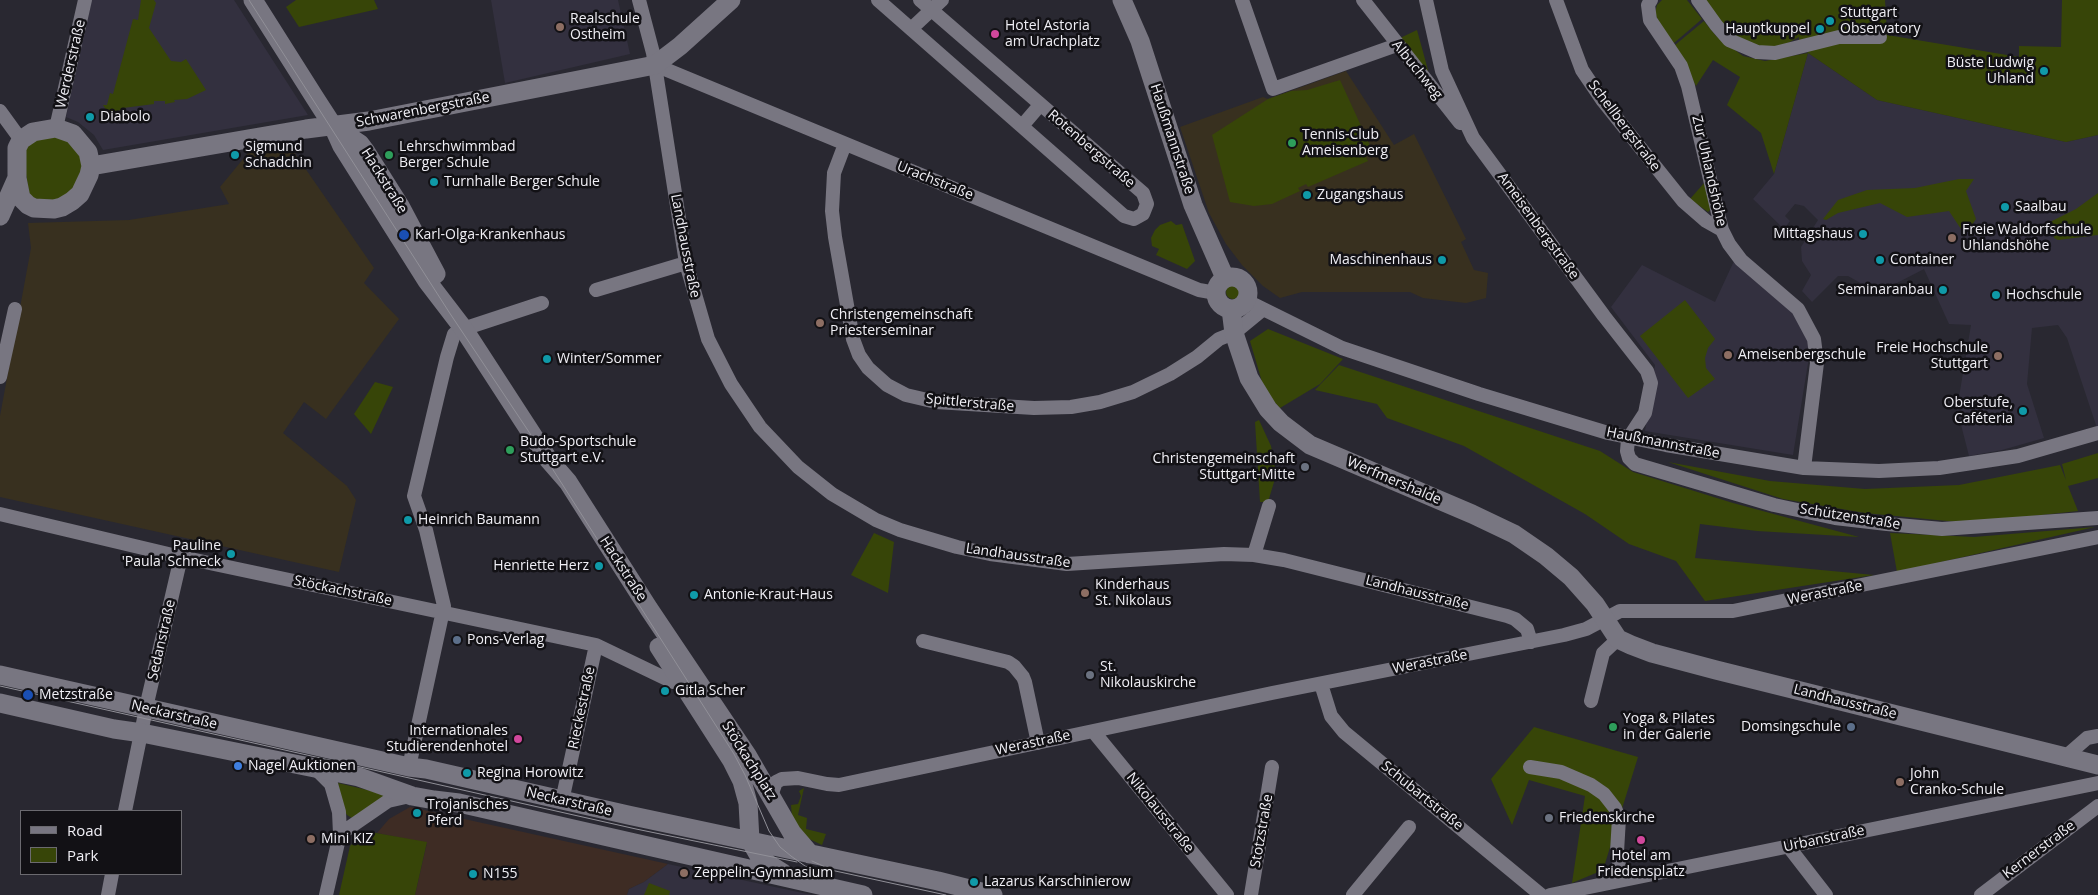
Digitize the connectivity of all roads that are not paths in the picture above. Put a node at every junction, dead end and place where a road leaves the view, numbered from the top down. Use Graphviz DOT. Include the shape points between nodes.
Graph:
graph roads {
  1 [pos="85,0"];
  2 [pos="253,0"];
  3 [pos="639,0"];
  4 [pos="731,0"];
  5 [pos="878,0"];
  6 [pos="920,0"];
  7 [pos="942,0"];
  8 [pos="1122,0"];
  9 [pos="1242,0"];
  10 [pos="1363,0"];
  11 [pos="1426,0"];
  12 [pos="1556,0"];
  13 [pos="1651,0"];
  14 [pos="1698,0"];
  15 [pos="931,10"];
  16 [pos="911,29"];
  17 [pos="1880,37"];
  18 [pos="1397,45"];
  19 [pos="655,65"];
  20 [pos="1040,105"];
  21 [pos="0,111"];
  22 [pos="333,126"];
  23 [pos="1022,126"];
  24 [pos="56,128"];
  25 [pos="1473,138"];
  26 [pos="22,140"];
  27 [pos="845,144"];
  28 [pos="91,166"];
  29 [pos="18,178"];
  30 [pos="28,205"];
  31 [pos="2,214"];
  32 [pos="1722,230"];
  33 [pos="686,263"];
  34 [pos="1220,285"];
  35 [pos="596,290"];
  36 [pos="542,303"];
  37 [pos="1247,307"];
  38 [pos="16,309"];
  39 [pos="462,329"];
  40 [pos="1234,333"];
  41 [pos="0,376"];
  42 [pos="2098,433"];
  43 [pos="1628,439"];
  44 [pos="1804,468"];
  45 [pos="1269,506"];
  46 [pos="0,514"];
  47 [pos="2098,518"];
  48 [pos="2098,537"];
  49 [pos="1254,555"];
  50 [pos="181,557"];
  51 [pos="443,611"];
  52 [pos="1604,618"];
  53 [pos="1618,638"];
  54 [pos="922,641"];
  55 [pos="1531,642"];
  56 [pos="596,645"];
  57 [pos="684,674"];
  58 [pos="0,675"];
  59 [pos="1321,684"];
  60 [pos="1590,701"];
  61 [pos="0,703"];
  62 [pos="146,709"];
  63 [pos="1093,731"];
  64 [pos="142,733"];
  65 [pos="2098,736"];
  66 [pos="1038,742"];
  67 [pos="2064,758"];
  68 [pos="2098,765"];
  69 [pos="409,767"];
  70 [pos="1272,767"];
  71 [pos="1530,767"];
  72 [pos="315,768"];
  73 [pos="2098,783"];
  74 [pos="412,796"];
  75 [pos="771,796"];
  76 [pos="562,801"];
  77 [pos="2098,806"];
  78 [pos="125,810"];
  79 [pos="1409,827"];
  80 [pos="340,834"];
  81 [pos="750,840"];
  82 [pos="1788,846"];
  83 [pos="810,854"];
  84 [pos="112,875"];
  85 [pos="792,879"];
  86 [pos="1622,880"];
  87 [pos="108,895"];
  88 [pos="326,895"];
  89 [pos="863,895"];
  90 [pos="993,895"];
  91 [pos="1227,895"];
  92 [pos="1251,895"];
  93 [pos="1353,895"];
  94 [pos="1541,895"];
  95 [pos="1550,895"];
  96 [pos="1826,895"];
  97 [pos="1981,895"];
  1 -- 24 [label="street, Werderstraße"];
  2 -- 22 [label="street, Hackstraße"];
  3 -- 19 [label="street, Landhausstraße"];
  4 -- 19 [label="street, Schwarenbergstraße"];
  5 -- 16 [label="street, Rotenbergstraße"];
  6 -- 15 [label="street, Rotenbergstraße"];
  7 -- 15 [label="street"];
  8 -- 34 [label="street, Haußmannstraße" via="1140,41"];
  9 -- 18 [label="street" via="1273,89"];
  10 -- 18 [label="street, Albuchweg"];
  11 -- 25 [label="street, Ameisenbergstraße" via="1442,71"];
  12 -- 32 [label="street, Schellbergstraße" via="1582,70 1603,101 1683,201"];
  13 -- 32 [label="street, Zur Uhlandshöhe" via="1648,5 1650,20 1681,66 1688,86"];
  14 -- 17 [label="street" via="1729,40 1757,52 1775,53 1839,37"];
  15 -- 16 [label="street"];
  15 -- 20 [label="street, Rotenbergstraße"];
  16 -- 23 [label="street, Rotenbergstraße"];
  18 -- 25 [label="street, Albuchweg"];
  19 -- 22 [label="street, Schwarenbergstraße"];
  19 -- 27 [label="street, Urachstraße"];
  19 -- 33 [label="street, Landhausstraße"];
  20 -- 23 [label="street, Rotenbergstraße"];
  20 -- 23 [label="street, Rotenbergstraße" via="1143,193 1147,204 1143,214 1134,219 1124,216"];
  21 -- 26 [label="street"];
  22 -- 28 [label="street, Schwarenbergstraße"];
  22 -- 39 [label="street, Hackstraße" via="342,146 427,281"];
  24 -- 26 [label="street" via="33,132"];
  24 -- 28 [label="street" via="74,134 88,152"];
  25 -- 43 [label="street, Ameisenbergstraße" via="1647,371 1651,383 1645,413"];
  26 -- 29 [label="street" via="16,156"];
  27 -- 34 [label="street, Urachstraße" via="1199,290"];
  27 -- 40 [label="street, Spittlerstraße" via="834,173 832,202 850,325 863,362 874,375 895,390 936,402 1034,408 1085,405 1146,386 1183,366 1219,339"];
  28 -- 30 [label="street" via="85,186 72,201 54,209"];
  29 -- 30 [label="street" via="21,198"];
  29 -- 31 [label="street"];
  30 -- 31 [label="street"];
  32 -- 44 [label="street, Zur Uhlandshöhe" via="1741,260 1798,309 1814,339 1817,363"];
  33 -- 35 [label="street"];
  33 -- 49 [label="street, Landhausstraße" via="708,339 755,421 772,442 815,481 876,520 958,547 1067,564 1198,555"];
  34 -- 37 [label="street" via="1220,304"];
  34 -- 37 [label="street, Werfmershalde" via="1237,277 1242,279 1248,289"];
  36 -- 39 [label="street"];
  37 -- 40 [label="street, Werfmershalde"];
  37 -- 40 [label="street, Spittlerstraße"];
  37 -- 43 [label="street, Haußmannstraße" via="1342,348"];
  38 -- 41 [label="street"];
  39 -- 51 [label="street" via="454,334 447,357 414,496 426,530"];
  39 -- 57 [label="street, Hackstraße" via="548,459 560,472"];
  40 -- 52 [label="street, Werfmershalde" via="1257,393 1268,409 1294,434 1325,451 1514,534 1571,577"];
  42 -- 44 [label="street, Haußmannstraße" via="2018,456 1939,468 1878,471"];
  43 -- 44 [label="street, Haußmannstraße"];
  43 -- 47 [label="street, Schützenstraße" via="1627,451 1635,464 1835,518 1942,529"];
  45 -- 49 [label="street"];
  46 -- 50 [label="street, Stöckachstraße"];
  48 -- 52 [label="street, Werastraße" via="1732,611 1620,610"];
  49 -- 55 [label="street, Landhausstraße" via="1316,567 1506,616 1527,629"];
  50 -- 51 [label="street, Stöckachstraße"];
  50 -- 62 [label="street, Sedanstraße"];
  51 -- 56 [label="street, Stöckachstraße"];
  51 -- 69 [label="street"];
  52 -- 53 [label="street"];
  52 -- 55 [label="street, Werastraße" via="1586,629"];
  53 -- 60 [label="street" via="1603,653"];
  53 -- 67 [label="street, Landhausstraße" via="1652,653"];
  54 -- 66 [label="street" via="1014,666 1025,682"];
  55 -- 59 [label="street, Werastraße"];
  56 -- 57 [label="street, Stöckachstraße" via="674,682"];
  56 -- 76 [label="street, Rieckestraße"];
  57 -- 75 [label="street, Stöckachplatz" via="733,733"];
  57 -- 81 [label="street, Hackstraße" via="742,781 748,803"];
  58 -- 62 [label="street, Neckarstraße"];
  59 -- 63 [label="street, Werastraße"];
  59 -- 94 [label="street, Schubartstraße" via="1332,716 1344,732"];
  61 -- 64 [label="street, Neckarstraße"];
  62 -- 64 [label="street, Sedanstraße"];
  62 -- 69 [label="street, Neckarstraße"];
  63 -- 66 [label="street, Werastraße"];
  63 -- 91 [label="street, Nikolausstraße"];
  64 -- 72 [label="street, Neckarstraße"];
  64 -- 78 [label="street, Sedanstraße"];
  65 -- 67 [label="street" via="2087,738"];
  66 -- 75 [label="street, Werastraße" via="834,785 788,777 776,782"];
  67 -- 68 [label="street, Landhausstraße"];
  69 -- 76 [label="street, Neckarstraße"];
  70 -- 92 [label="street, Stotzstraße"];
  71 -- 86 [label="street" via="1561,772 1604,794 1619,818 1617,852"];
  72 -- 74 [label="street, Neckarstraße" via="359,777"];
  72 -- 80 [label="street" via="331,784 337,798"];
  73 -- 82 [label="street, Urbanstraße"];
  74 -- 80 [label="street" via="388,801"];
  74 -- 85 [label="street, Neckarstraße" via="459,803"];
  75 -- 83 [label="street, Stöckachplatz" via="799,843"];
  76 -- 81 [label="street, Neckarstraße"];
  77 -- 97 [label="street, Kernerstraße"];
  79 -- 93 [label="street"];
  80 -- 88 [label="street"];
  81 -- 83 [label="street, Neckarstraße"];
  81 -- 85 [label="street" via="767,863"];
  82 -- 86 [label="street, Urbanstraße"];
  82 -- 96 [label="street"];
  83 -- 90 [label="street, Neckarstraße"];
  84 -- 87 [label="street"];
  85 -- 89 [label="street, Neckarstraße"];
  86 -- 95 [label="street, Urbanstraße"];
}
